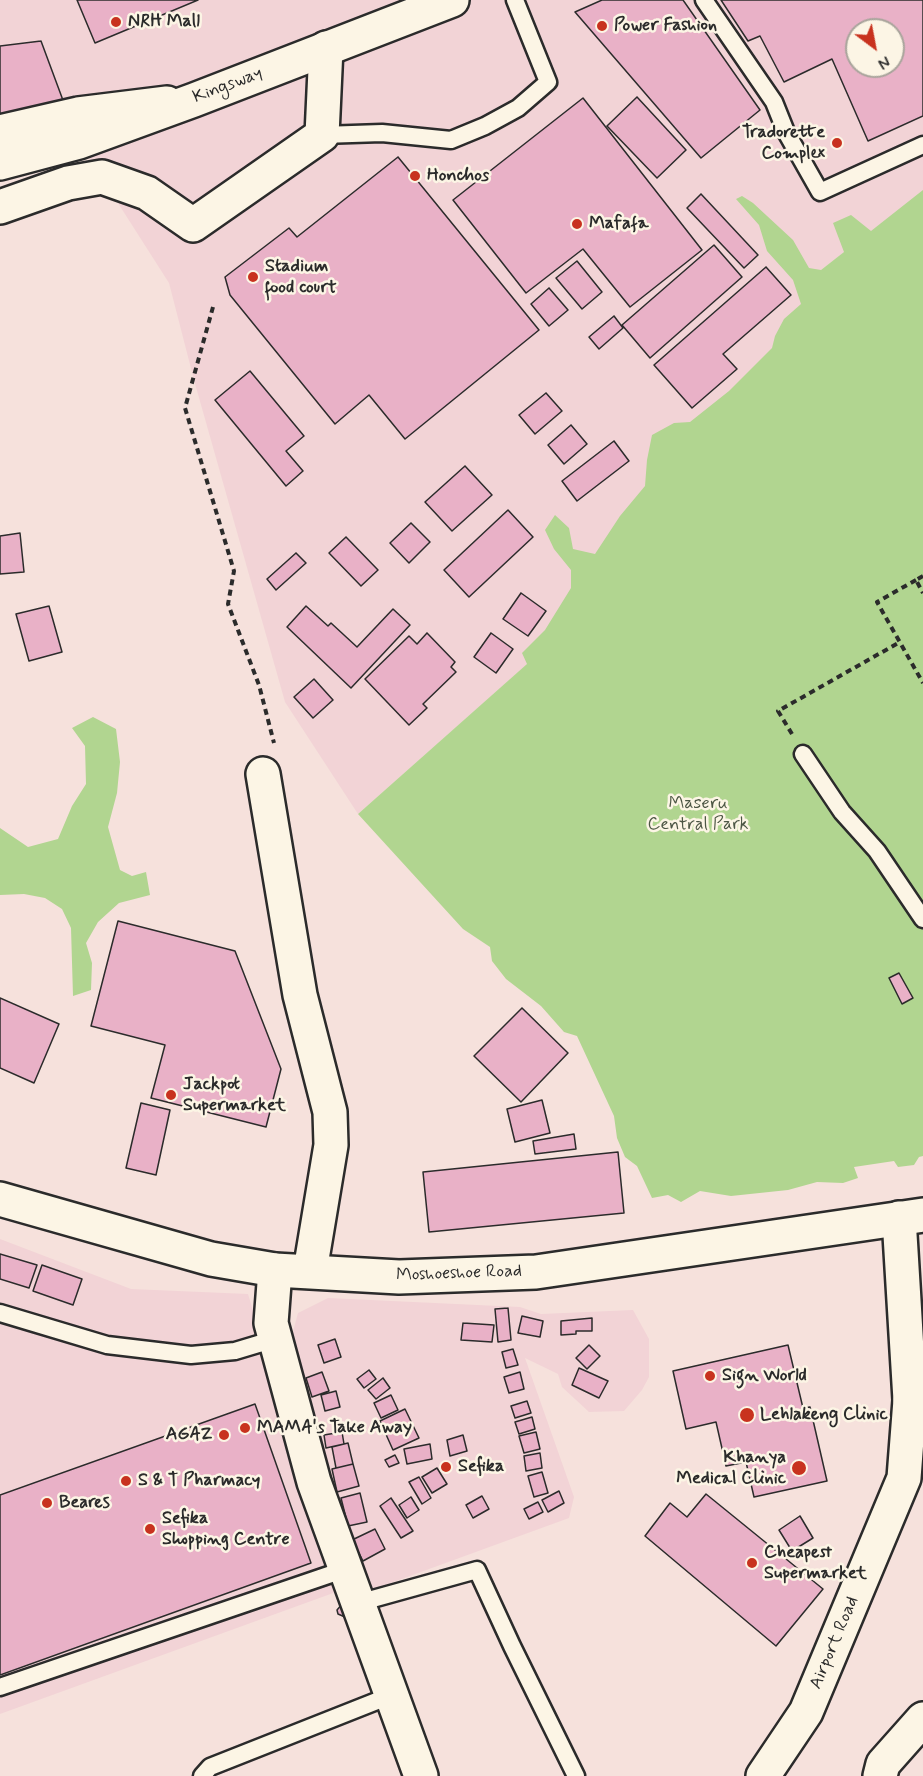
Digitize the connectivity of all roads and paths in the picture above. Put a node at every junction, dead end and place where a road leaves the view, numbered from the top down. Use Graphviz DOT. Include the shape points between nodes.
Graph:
graph roads {
  1 [pos="452,0"];
  2 [pos="515,0"];
  3 [pos="704,0"];
  4 [pos="326,48"];
  5 [pos="194,100"];
  6 [pos="0,132"];
  7 [pos="322,135"];
  8 [pos="923,145"];
  9 [pos="0,163"];
  10 [pos="0,207"];
  11 [pos="213,307"];
  12 [pos="923,576"];
  13 [pos="916,580"];
  14 [pos="923,593"];
  15 [pos="900,642"];
  16 [pos="923,683"];
  17 [pos="803,754"];
  18 [pos="263,774"];
  19 [pos="923,919"];
  20 [pos="0,1199"];
  21 [pos="911,1217"];
  22 [pos="274,1270"];
  23 [pos="309,1271"];
  24 [pos="0,1313"];
  25 [pos="275,1339"];
  26 [pos="916,1387"];
  27 [pos="346,1569"];
  28 [pos="358,1604"];
  29 [pos="0,1687"];
  30 [pos="392,1695"];
  31 [pos="923,1719"];
  32 [pos="202,1776"];
  33 [pos="421,1776"];
  34 [pos="576,1776"];
  35 [pos="763,1776"];
  36 [pos="880,1776"];
  1 -- 4 [label="main road, Kingsway"];
  2 -- 7 [label="lane" via="548,82 518,108 452,140 382,133"];
  3 -- 8 [label="lane" via="774,102 820,192"];
  4 -- 5 [label="main road, Kingsway"];
  4 -- 7 [label="main road"];
  5 -- 6 [label="main road" via="78,114"];
  5 -- 9 [label="main road, Kingsway" via="79,142"];
  7 -- 10 [label="main road" via="193,225 147,193 102,177 68,183"];
  11 -- 18 [label="path" via="185,408 234,571 228,604 275,742"];
  12 -- 13 [label="path"];
  13 -- 14 [label="path"];
  13 -- 15 [label="path" via="877,602"];
  15 -- 16 [label="path"];
  15 -- 17 [label="path" via="778,711"];
  17 -- 19 [label="lane" via="842,812 877,850"];
  18 -- 23 [label="main road" via="300,995 330,1112 331,1145"];
  20 -- 22 [label="main road, Moshoeshoe Road" via="211,1259"];
  21 -- 23 [label="main road, Moshoeshoe Road" via="536,1272 399,1277"];
  21 -- 26 [label="main road, Airport Road"];
  22 -- 23 [label="main road, Moshoeshoe Road"];
  22 -- 25 [label="main road" via="270,1323"];
  24 -- 25 [label="lane" via="107,1345 191,1355 235,1351"];
  25 -- 27 [label="main road" via="314,1482"];
  26 -- 35 [label="main road, Airport Road" via="904,1478 806,1712"];
  27 -- 28 [label="main road"];
  27 -- 29 [label="lane"];
  28 -- 30 [label="main road"];
  28 -- 34 [label="lane" via="477,1570"];
  30 -- 32 [label="lane" via="210,1767"];
  30 -- 33 [label="main road"];
  31 -- 36 [label="main road" via="883,1764"];
}
